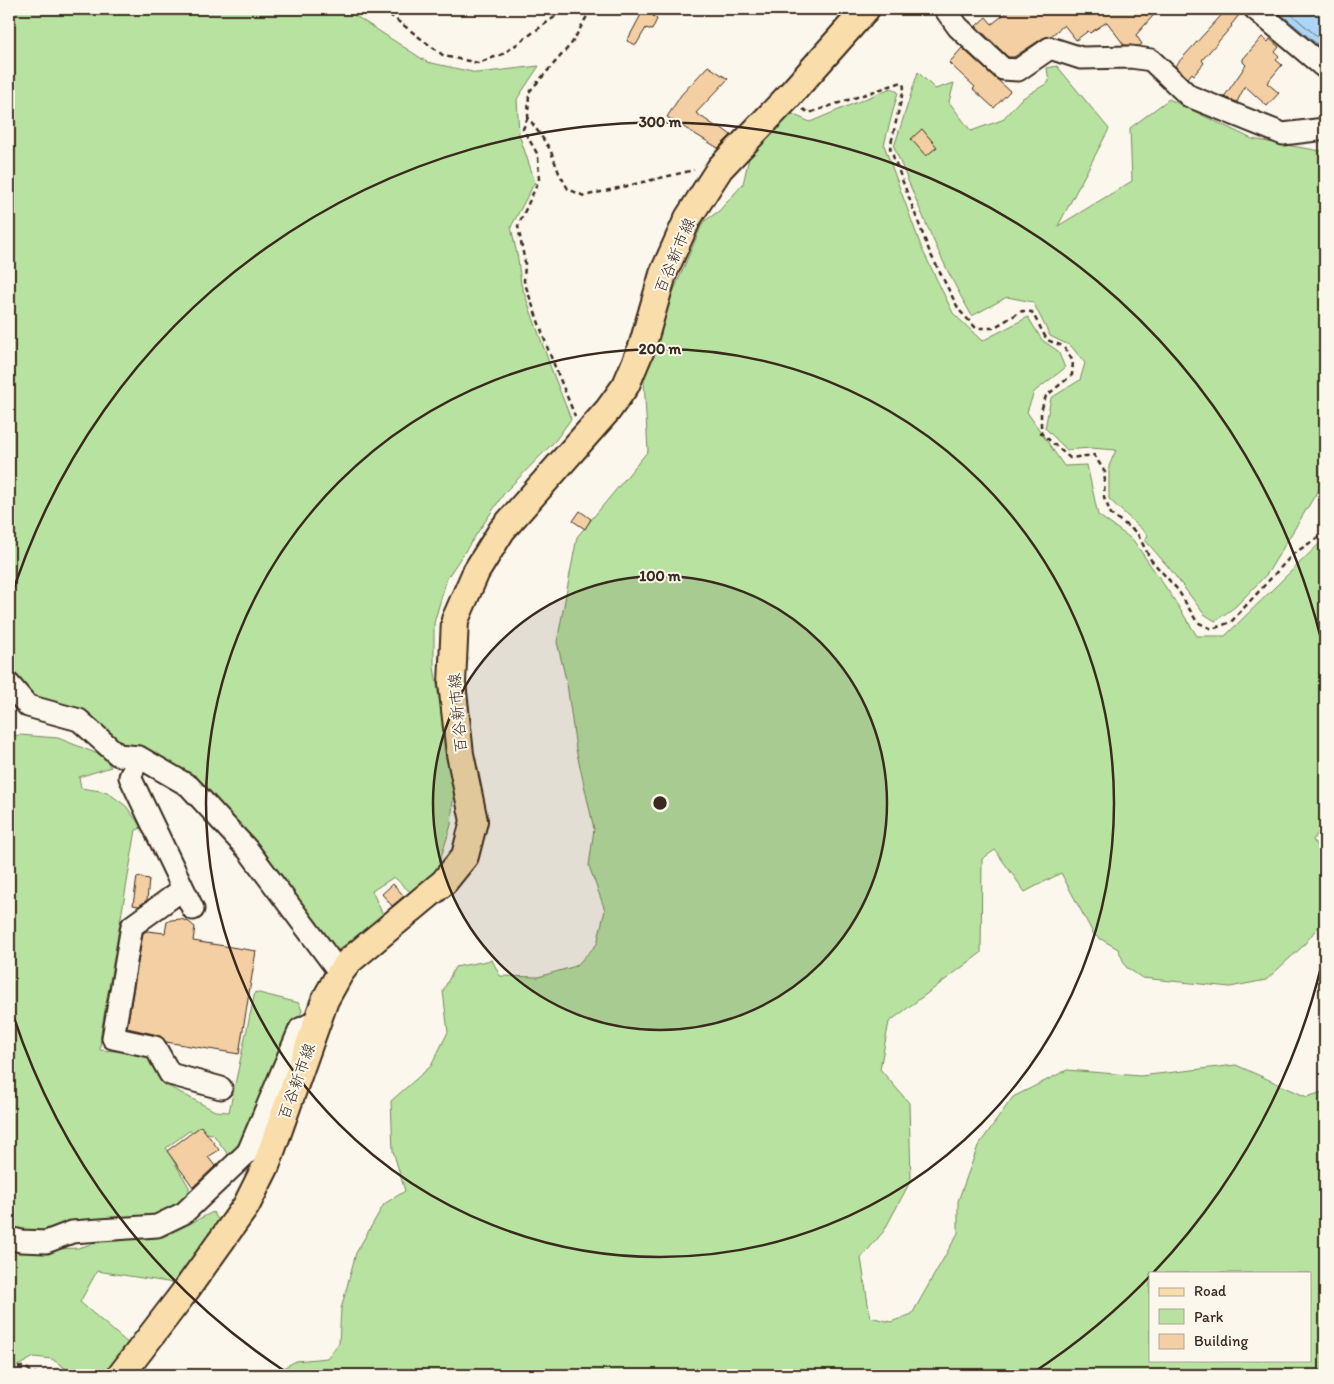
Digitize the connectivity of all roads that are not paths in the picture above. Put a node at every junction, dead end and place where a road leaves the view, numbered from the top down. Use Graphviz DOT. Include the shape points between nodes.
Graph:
graph roads {
  1 [pos="866,9"];
  2 [pos="945,9"];
  3 [pos="1255,9"];
  4 [pos="1325,68"];
  5 [pos="1325,129"];
  6 [pos="9,684"];
  7 [pos="139,757"];
  8 [pos="183,888"];
  9 [pos="193,909"];
  10 [pos="340,973"];
  11 [pos="317,1022"];
  12 [pos="221,1088"];
  13 [pos="9,1238"];
  14 [pos="121,1375"];
  1 -- 10 [label="main road, 百谷新市線" via="714,176 688,218 663,274 642,347 626,385 608,410 502,530 476,572 455,620 452,683 460,754 474,821 465,856 444,882 349,961"];
  2 -- 5 [label="street" via="958,27 1003,69 1018,70 1050,48 1081,58 1151,60 1189,96 1283,134"];
  3 -- 4 [label="street"];
  6 -- 7 [label="street" via="28,706 80,720 118,755"];
  7 -- 8 [label="street" via="130,776"];
  7 -- 10 [label="street" via="189,786 248,850"];
  8 -- 9 [label="street"];
  8 -- 12 [label="street" via="132,926 113,1038 156,1047 170,1074"];
  10 -- 11 [label="main road, 百谷新市線"];
  11 -- 13 [label="street" via="300,1029 248,1152 184,1213 157,1226 72,1232 46,1242"];
  11 -- 14 [label="main road, 百谷新市線" via="266,1166 246,1206"];
}
